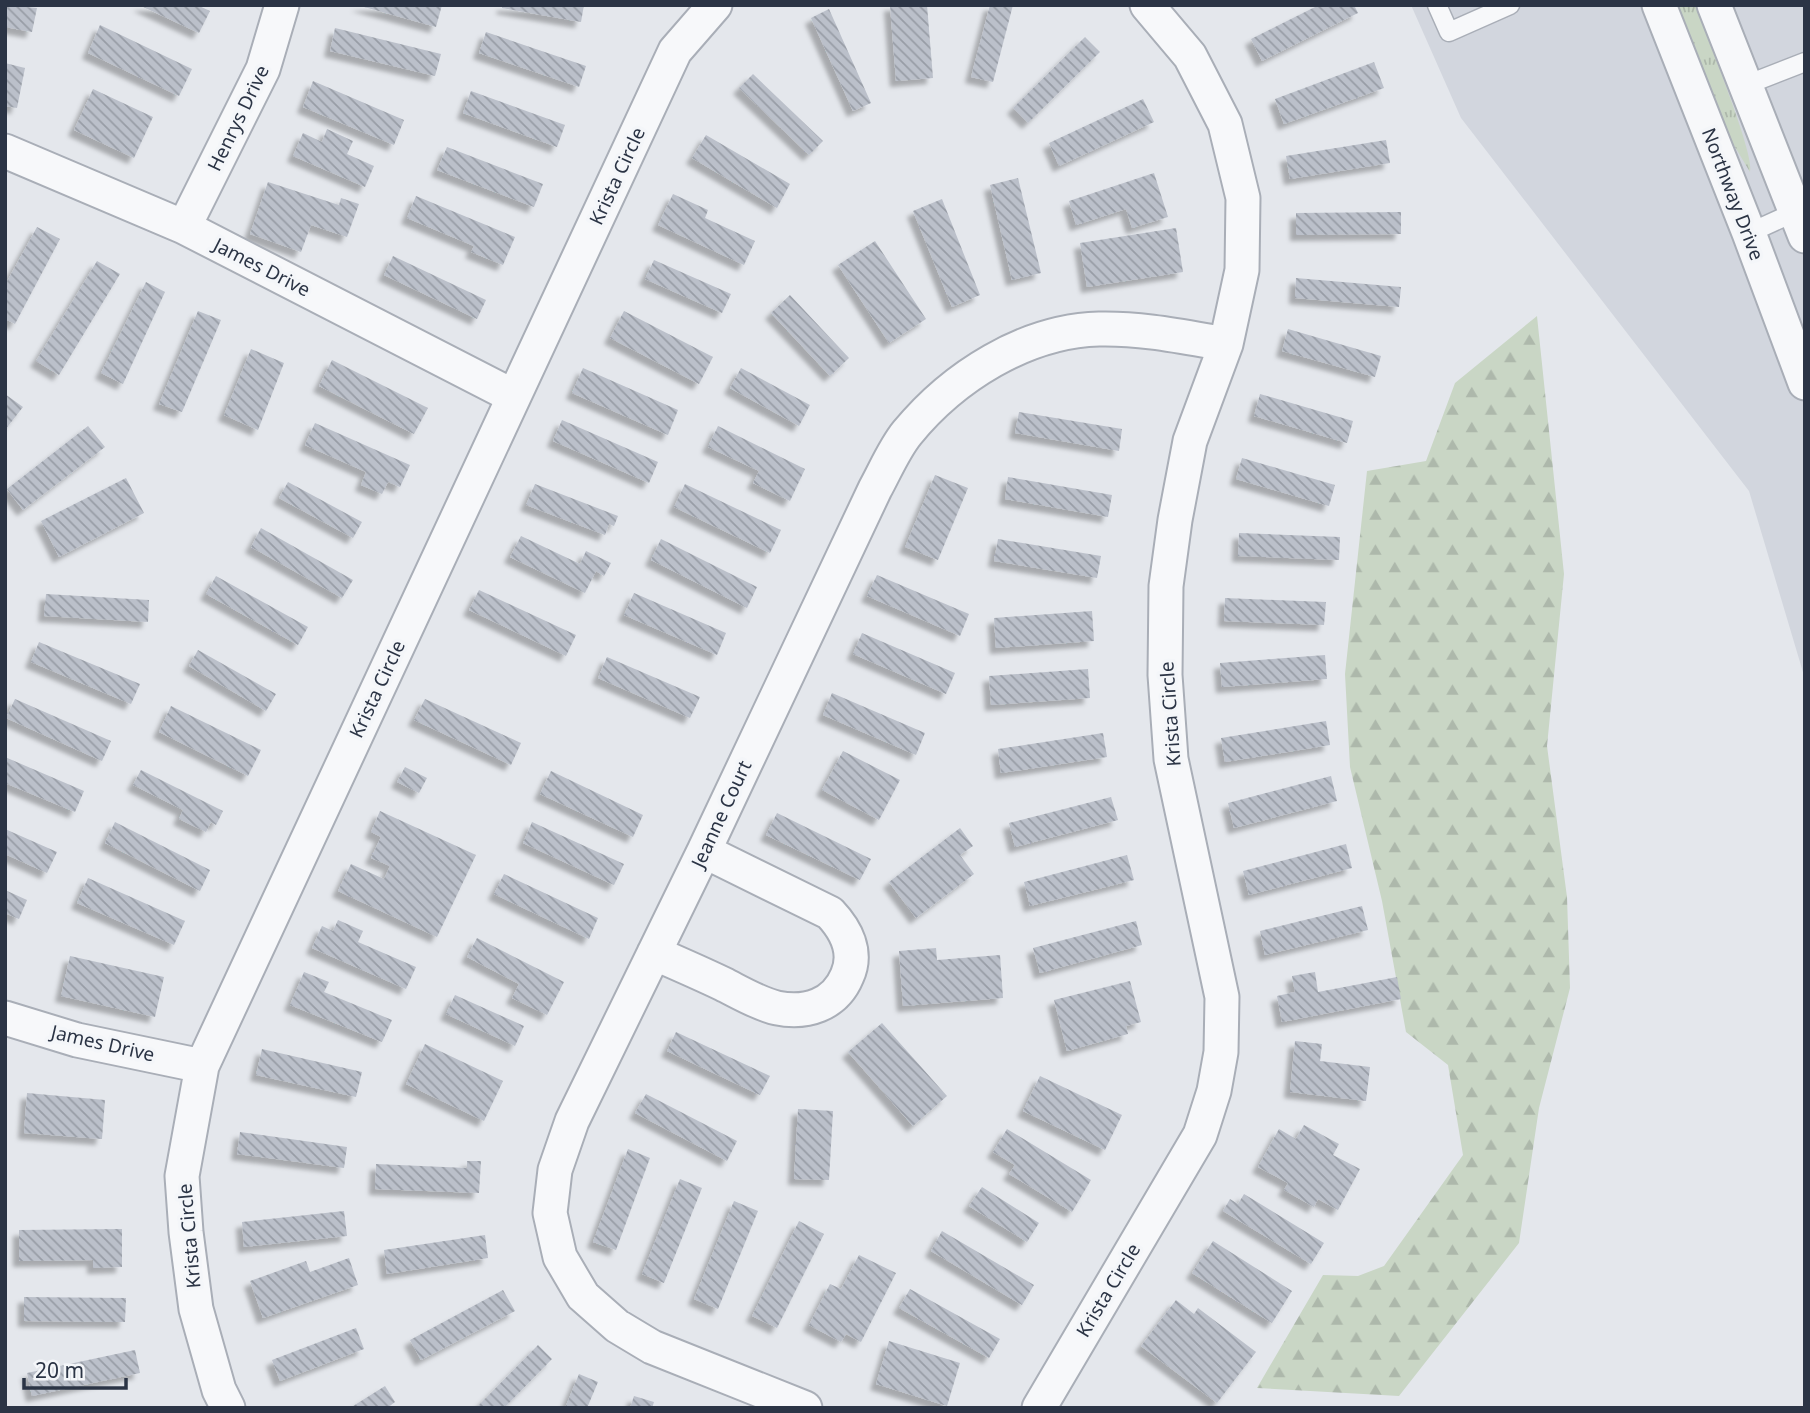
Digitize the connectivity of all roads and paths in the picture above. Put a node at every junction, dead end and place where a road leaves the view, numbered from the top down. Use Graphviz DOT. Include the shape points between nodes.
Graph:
graph roads {
  1 [pos="282,5"];
  2 [pos="715,5"];
  3 [pos="1147,5"];
  4 [pos="1437,5"];
  5 [pos="1510,5"];
  6 [pos="1659,5"];
  7 [pos="1714,5"];
  8 [pos="1805,62"];
  9 [pos="1746,85"];
  10 [pos="5,151"];
  11 [pos="1800,224"];
  12 [pos="184,227"];
  13 [pos="1749,233"];
  14 [pos="1226,344"];
  15 [pos="1805,383"];
  16 [pos="513,396"];
  17 [pos="704,850"];
  18 [pos="654,953"];
  19 [pos="5,1018"];
  20 [pos="202,1066"];
  21 [pos="228,1408"];
  22 [pos="805,1408"];
  23 [pos="1038,1408"];
  1 -- 12 [label="street, Henrys Drive" via="263,69"];
  2 -- 16 [label="street, Krista Circle" via="675,51"];
  3 -- 14 [label="street, Krista Circle" via="1190,56 1225,124 1243,198 1242,270"];
  4 -- 5 [label="lane" via="1449,32"];
  6 -- 13 [label="street, Northway Drive"];
  7 -- 9 [label="street"];
  8 -- 9 [label="lane"];
  9 -- 11 [label="street"];
  10 -- 12 [label="street, James Drive"];
  11 -- 13 [label="lane"];
  12 -- 16 [label="street, James Drive"];
  13 -- 15 [label="street, Northway Drive"];
  14 -- 17 [label="street, Jeanne Court" via="1146,330 1097,329 1036,342 950,388 905,435 875,489"];
  14 -- 23 [label="street, Krista Circle" via="1190,441 1175,520 1166,586 1165,676 1171,759 1222,997 1221,1052 1200,1135"];
  16 -- 20 [label="street, Krista Circle"];
  17 -- 18 [label="street, Jeanne Court"];
  17 -- 18 [label="street" via="830,913 844,928 851,954 842,989 823,1005 775,1008"];
  18 -- 22 [label="street, Jeanne Court" via="572,1121 555,1170 550,1213 561,1256 583,1296 617,1326 652,1347"];
  19 -- 20 [label="street, James Drive" via="77,1040"];
  20 -- 21 [label="street, Krista Circle" via="182,1176 185,1221 196,1309"];
}
